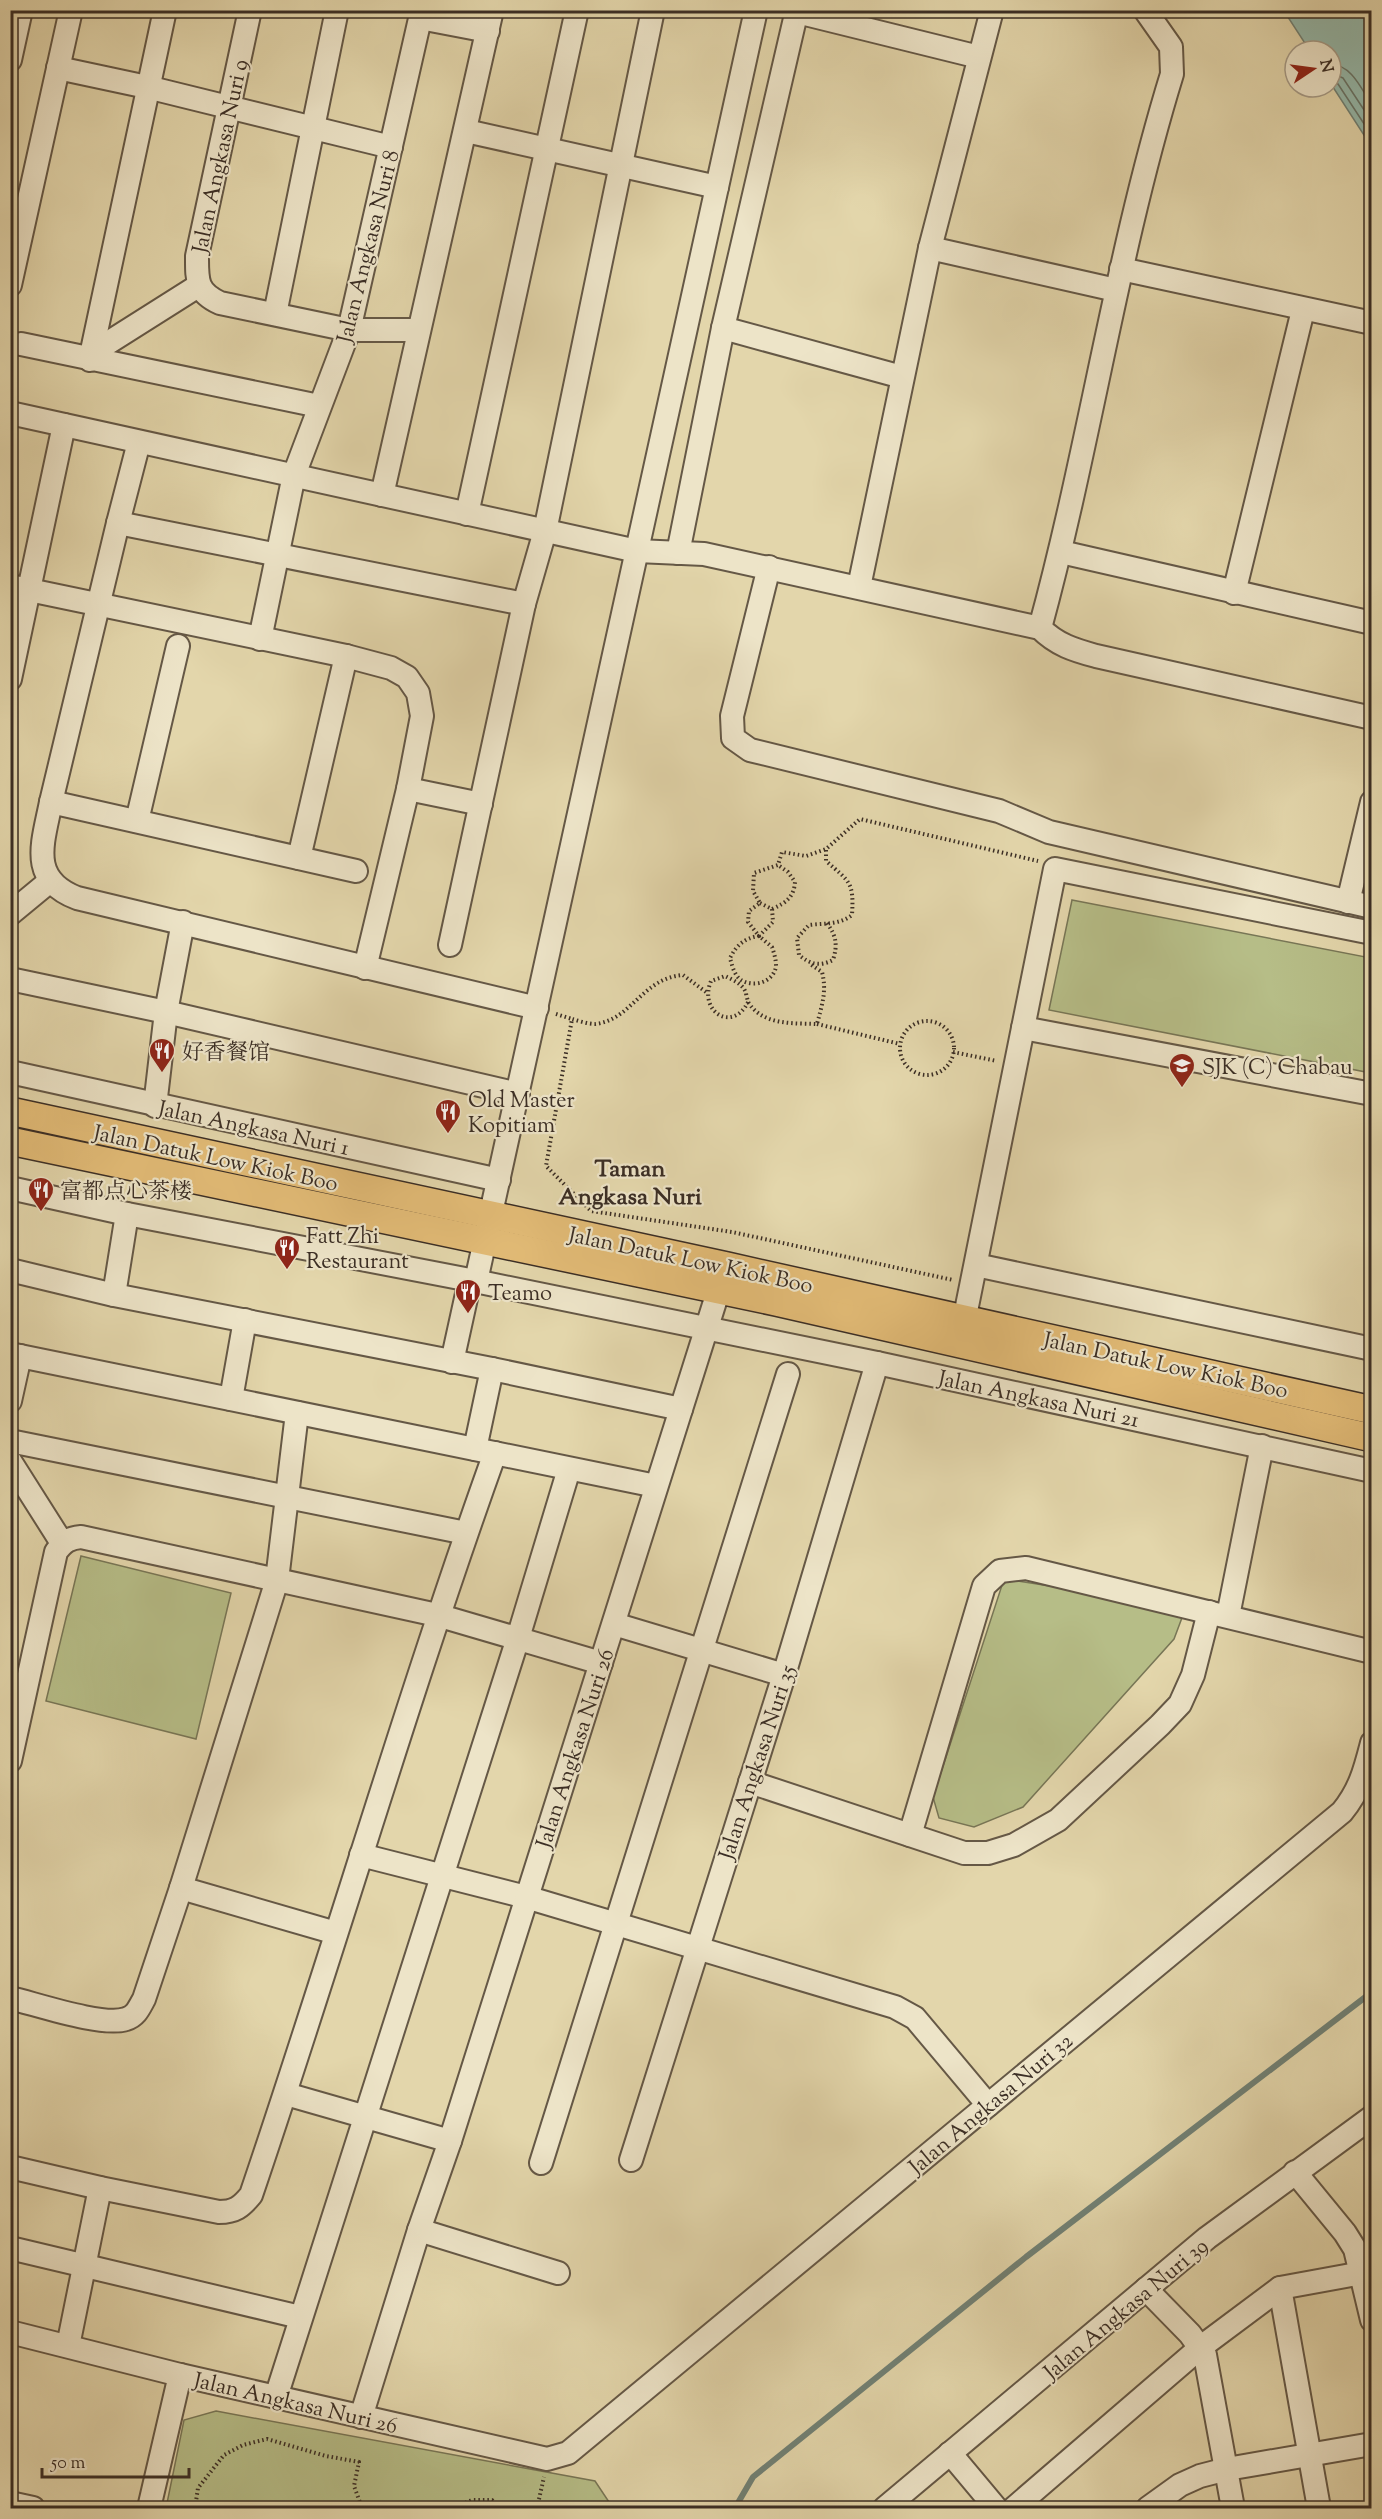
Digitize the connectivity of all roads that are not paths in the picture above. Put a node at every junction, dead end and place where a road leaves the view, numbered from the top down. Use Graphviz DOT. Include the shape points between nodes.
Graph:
graph roads {
  1 [pos="21,10"];
  2 [pos="71,10"];
  3 [pos="165,10"];
  4 [pos="250,10"];
  5 [pos="337,10"];
  6 [pos="577,10"];
  7 [pos="653,10"];
  8 [pos="756,10"];
  9 [pos="992,10"];
  10 [pos="1145,10"];
  11 [pos="797,11"];
  12 [pos="421,14"];
  13 [pos="490,21"];
  14 [pos="979,57"];
  15 [pos="10,60"];
  16 [pos="58,68"];
  17 [pos="147,87"];
  18 [pos="228,106"];
  19 [pos="313,127"];
  20 [pos="466,131"];
  21 [pos="391,147"];
  22 [pos="545,148"];
  23 [pos="619,166"];
  24 [pos="717,187"];
  25 [pos="930,248"];
  26 [pos="1118,280"];
  27 [pos="10,285"];
  28 [pos="198,286"];
  29 [pos="1303,310"];
  30 [pos="275,315"];
  31 [pos="1371,323"];
  32 [pos="723,328"];
  33 [pos="349,330"];
  34 [pos="418,330"];
  35 [pos="21,344"];
  36 [pos="91,357"];
  37 [pos="902,377"];
  38 [pos="319,406"];
  39 [pos="10,413"];
  40 [pos="64,425"];
  41 [pos="139,442"];
  42 [pos="294,476"];
  43 [pos="382,495"];
  44 [pos="467,514"];
  45 [pos="118,523"];
  46 [pos="546,531"];
  47 [pos="637,551"];
  48 [pos="1061,552"];
  49 [pos="678,553"];
  50 [pos="278,554"];
  51 [pos="769,567"];
  52 [pos="859,587"];
  53 [pos="20,588"];
  54 [pos="1234,593"];
  55 [pos="524,604"];
  56 [pos="99,605"];
  57 [pos="1371,623"];
  58 [pos="1040,628"];
  59 [pos="260,639"];
  60 [pos="178,646"];
  61 [pos="346,656"];
  62 [pos="10,679"];
  63 [pos="1371,718"];
  64 [pos="408,789"];
  65 [pos="51,802"];
  66 [pos="1371,802"];
  67 [pos="481,804"];
  68 [pos="136,821"];
  69 [pos="299,858"];
  70 [pos="356,871"];
  71 [pos="50,881"];
  72 [pos="1348,902"];
  73 [pos="1371,907"];
  74 [pos="10,915"];
  75 [pos="183,922"];
  76 [pos="1371,933"];
  77 [pos="450,945"];
  78 [pos="365,968"];
  79 [pos="10,979"];
  80 [pos="537,1008"];
  81 [pos="166,1012"];
  82 [pos="1023,1028"];
  83 [pos="10,1072"];
  84 [pos="518,1094"];
  85 [pos="1371,1094"];
  86 [pos="155,1106"];
  87 [pos="10,1111"];
  88 [pos="10,1141"];
  89 [pos="499,1180"];
  90 [pos="10,1188"];
  91 [pos="127,1214"];
  92 [pos="488,1230"];
  93 [pos="966,1267"];
  94 [pos="10,1270"];
  95 [pos="723,1278"];
  96 [pos="473,1281"];
  97 [pos="114,1295"];
  98 [pos="245,1320"];
  99 [pos="707,1329"];
  100 [pos="962,1332"];
  101 [pos="1371,1349"];
  102 [pos="15,1355"];
  103 [pos="452,1362"];
  104 [pos="877,1362"];
  105 [pos="492,1369"];
  106 [pos="788,1374"];
  107 [pos="231,1399"];
  108 [pos="10,1401"];
  109 [pos="681,1409"];
  110 [pos="1371,1410"];
  111 [pos="297,1413"];
  112 [pos="1371,1438"];
  113 [pos="10,1441"];
  114 [pos="1262,1446"];
  115 [pos="485,1451"];
  116 [pos="10,1461"];
  117 [pos="569,1469"];
  118 [pos="1371,1471"];
  119 [pos="656,1486"];
  120 [pos="287,1495"];
  121 [pos="466,1533"];
  122 [pos="62,1543"];
  123 [pos="277,1580"];
  124 [pos="1219,1614"];
  125 [pos="438,1615"];
  126 [pos="614,1624"];
  127 [pos="518,1638"];
  128 [pos="701,1650"];
  129 [pos="1371,1652"];
  130 [pos="601,1663"];
  131 [pos="784,1676"];
  132 [pos="1371,1743"];
  133 [pos="10,1761"];
  134 [pos="750,1782"];
  135 [pos="910,1835"];
  136 [pos="361,1855"];
  137 [pos="443,1876"];
  138 [pos="181,1888"];
  139 [pos="526,1897"];
  140 [pos="617,1924"];
  141 [pos="336,1933"];
  142 [pos="698,1947"];
  143 [pos="10,1998"];
  144 [pos="286,2094"];
  145 [pos="988,2105"];
  146 [pos="1371,2116"];
  147 [pos="366,2117"];
  148 [pos="450,2141"];
  149 [pos="631,2160"];
  150 [pos="541,2163"];
  151 [pos="10,2167"];
  152 [pos="1295,2172"];
  153 [pos="100,2188"];
  154 [pos="420,2230"];
  155 [pos="10,2248"];
  156 [pos="84,2265"];
  157 [pos="558,2273"];
  158 [pos="1362,2273"];
  159 [pos="1280,2288"];
  160 [pos="1146,2289"];
  161 [pos="300,2317"];
  162 [pos="1371,2319"];
  163 [pos="10,2332"];
  164 [pos="68,2346"];
  165 [pos="1201,2347"];
  166 [pos="180,2375"];
  167 [pos="276,2397"];
  168 [pos="361,2417"];
  169 [pos="1371,2444"];
  170 [pos="950,2453"];
  171 [pos="1310,2455"];
  172 [pos="547,2458"];
  173 [pos="1227,2469"];
  174 [pos="10,2503"];
  175 [pos="33,2508"];
  176 [pos="149,2508"];
  177 [pos="885,2508"];
  178 [pos="996,2508"];
  179 [pos="1014,2508"];
  180 [pos="1148,2508"];
  181 [pos="1233,2508"];
  182 [pos="1319,2508"];
  1 -- 15 [label="street"];
  2 -- 16 [label="street"];
  3 -- 17 [label="street"];
  4 -- 18 [label="street, Jalan Angkasa Nuri 9"];
  5 -- 19 [label="street"];
  6 -- 22 [label="street"];
  7 -- 23 [label="street"];
  8 -- 24 [label="street"];
  9 -- 14 [label="street"];
  10 -- 26 [label="street" via="1171,47 1172,74"];
  11 -- 14 [label="street"];
  11 -- 32 [label="street"];
  12 -- 13 [label="street"];
  12 -- 21 [label="street, Jalan Angkasa Nuri 8"];
  13 -- 20 [label="street"];
  14 -- 25 [label="street"];
  16 -- 17 [label="street"];
  16 -- 27 [label="street"];
  17 -- 18 [label="street"];
  17 -- 36 [label="street"];
  18 -- 19 [label="street"];
  18 -- 28 [label="street, Jalan Angkasa Nuri 9" via="197,256"];
  19 -- 21 [label="street"];
  19 -- 30 [label="street"];
  20 -- 22 [label="street"];
  20 -- 34 [label="street"];
  21 -- 33 [label="street, Jalan Angkasa Nuri 8"];
  22 -- 23 [label="street"];
  22 -- 44 [label="street"];
  23 -- 24 [label="street"];
  23 -- 46 [label="street"];
  24 -- 47 [label="street"];
  25 -- 26 [label="street"];
  25 -- 37 [label="street"];
  26 -- 29 [label="street"];
  26 -- 48 [label="street"];
  28 -- 30 [label="street, Jalan Angkasa Nuri 9" via="208,298 220,303"];
  28 -- 36 [label="street"];
  29 -- 31 [label="street"];
  29 -- 54 [label="street"];
  30 -- 33 [label="street, Jalan Angkasa Nuri 9"];
  32 -- 37 [label="street"];
  32 -- 49 [label="street"];
  33 -- 34 [label="street, Jalan Angkasa Nuri 9"];
  33 -- 38 [label="street, Jalan Angkasa Nuri 8"];
  34 -- 43 [label="street"];
  35 -- 36 [label="street"];
  36 -- 38 [label="street"];
  37 -- 52 [label="street"];
  38 -- 42 [label="street, Jalan Angkasa Nuri 8"];
  39 -- 40 [label="street"];
  40 -- 41 [label="street"];
  40 -- 53 [label="street"];
  41 -- 42 [label="street"];
  41 -- 45 [label="street"];
  42 -- 43 [label="street"];
  42 -- 50 [label="street, Jalan Angkasa Nuri 8"];
  43 -- 44 [label="street"];
  44 -- 46 [label="street"];
  45 -- 50 [label="street"];
  45 -- 56 [label="street"];
  46 -- 47 [label="street"];
  46 -- 55 [label="street"];
  47 -- 49 [label="street"];
  47 -- 80 [label="street"];
  48 -- 54 [label="street"];
  48 -- 58 [label="street"];
  49 -- 51 [label="street"];
  50 -- 55 [label="street"];
  50 -- 59 [label="street, Jalan Angkasa Nuri 8"];
  51 -- 52 [label="street"];
  51 -- 72 [label="street" via="732,716 733,738 740,745 999,811 1049,832"];
  52 -- 58 [label="street"];
  53 -- 56 [label="street"];
  53 -- 62 [label="street"];
  54 -- 57 [label="street"];
  55 -- 67 [label="street"];
  56 -- 59 [label="street"];
  56 -- 65 [label="street"];
  58 -- 63 [label="street" via="1066,648"];
  59 -- 61 [label="street"];
  60 -- 68 [label="street"];
  61 -- 64 [label="street" via="391,668 407,677 418,693 422,716"];
  61 -- 69 [label="street"];
  64 -- 67 [label="street"];
  64 -- 78 [label="street"];
  65 -- 68 [label="street"];
  65 -- 71 [label="street" via="42,847"];
  66 -- 72 [label="street"];
  67 -- 77 [label="street"];
  68 -- 69 [label="street"];
  69 -- 70 [label="street"];
  71 -- 74 [label="street"];
  71 -- 75 [label="street" via="63,892 78,897"];
  72 -- 73 [label="street"];
  75 -- 78 [label="street"];
  75 -- 81 [label="street"];
  76 -- 82 [label="street" via="1043,868"];
  78 -- 80 [label="street"];
  79 -- 81 [label="street"];
  80 -- 84 [label="street"];
  81 -- 84 [label="street"];
  81 -- 86 [label="street"];
  82 -- 85 [label="street"];
  82 -- 93 [label="street"];
  83 -- 86 [label="street, Jalan Angkasa Nuri 1"];
  84 -- 89 [label="street"];
  86 -- 89 [label="street, Jalan Angkasa Nuri 1"];
  87 -- 92 [label="main road, Jalan Datuk Low Kiok Boo"];
  88 -- 92 [label="main road, Jalan Datuk Low Kiok Boo"];
  89 -- 92 [label="street"];
  90 -- 91 [label="street, Jalan Angkasa Nuri 21"];
  91 -- 96 [label="street, Jalan Angkasa Nuri 21"];
  91 -- 97 [label="street"];
  92 -- 95 [label="main road, Jalan Datuk Low Kiok Boo"];
  92 -- 96 [label="street"];
  93 -- 100 [label="street"];
  93 -- 101 [label="street"];
  94 -- 97 [label="street"];
  95 -- 99 [label="street, Jalan Angkasa Nuri 26"];
  95 -- 100 [label="main road, Jalan Datuk Low Kiok Boo"];
  96 -- 99 [label="street, Jalan Angkasa Nuri 21"];
  96 -- 103 [label="street"];
  97 -- 98 [label="street"];
  98 -- 103 [label="street"];
  98 -- 107 [label="street"];
  99 -- 104 [label="street, Jalan Angkasa Nuri 21"];
  99 -- 109 [label="street, Jalan Angkasa Nuri 26"];
  100 -- 110 [label="main road, Jalan Datuk Low Kiok Boo"];
  100 -- 112 [label="main road, Jalan Datuk Low Kiok Boo"];
  102 -- 107 [label="street"];
  102 -- 108 [label="street"];
  103 -- 105 [label="street"];
  104 -- 114 [label="street, Jalan Angkasa Nuri 21"];
  104 -- 131 [label="street, Jalan Angkasa Nuri 35"];
  105 -- 109 [label="street"];
  105 -- 115 [label="street"];
  106 -- 128 [label="street"];
  107 -- 111 [label="street"];
  109 -- 119 [label="street, Jalan Angkasa Nuri 26"];
  111 -- 115 [label="street"];
  111 -- 120 [label="street"];
  113 -- 120 [label="street"];
  114 -- 118 [label="street, Jalan Angkasa Nuri 21"];
  114 -- 124 [label="street"];
  115 -- 117 [label="street"];
  115 -- 121 [label="street"];
  116 -- 122 [label="street"];
  117 -- 119 [label="street"];
  117 -- 127 [label="street"];
  119 -- 126 [label="street, Jalan Angkasa Nuri 26"];
  120 -- 121 [label="street"];
  120 -- 123 [label="street"];
  121 -- 125 [label="street"];
  122 -- 123 [label="street" via="81,1537"];
  122 -- 133 [label="street" via="56,1552"];
  123 -- 125 [label="street"];
  123 -- 138 [label="street"];
  124 -- 129 [label="street"];
  124 -- 135 [label="street" via="1180,1704 1058,1820 1014,1845 988,1853 964,1853"];
  124 -- 135 [label="street" via="1026,1568 1000,1571 984,1586"];
  125 -- 127 [label="street"];
  125 -- 136 [label="street"];
  126 -- 128 [label="street"];
  126 -- 130 [label="street, Jalan Angkasa Nuri 26"];
  127 -- 130 [label="street"];
  127 -- 137 [label="street"];
  128 -- 131 [label="street"];
  128 -- 140 [label="street"];
  130 -- 139 [label="street, Jalan Angkasa Nuri 26"];
  131 -- 134 [label="street, Jalan Angkasa Nuri 35"];
  132 -- 145 [label="street, Jalan Angkasa Nuri 32" via="1364,1777 1342,1812"];
  134 -- 135 [label="street"];
  134 -- 142 [label="street, Jalan Angkasa Nuri 35"];
  136 -- 137 [label="street"];
  136 -- 141 [label="street"];
  137 -- 139 [label="street"];
  137 -- 147 [label="street"];
  138 -- 141 [label="street"];
  138 -- 143 [label="street" via="144,1999 137,2012 127,2019 100,2020"];
  139 -- 140 [label="street"];
  139 -- 148 [label="street, Jalan Angkasa Nuri 26"];
  140 -- 142 [label="street"];
  140 -- 150 [label="street"];
  141 -- 144 [label="street"];
  142 -- 145 [label="street" via="895,2007 915,2018"];
  142 -- 149 [label="street, Jalan Angkasa Nuri 35"];
  144 -- 147 [label="street"];
  144 -- 153 [label="street" via="251,2195 232,2212"];
  145 -- 172 [label="street, Jalan Angkasa Nuri 32" via="581,2444 568,2453"];
  146 -- 152 [label="street, Jalan Angkasa Nuri 39"];
  147 -- 148 [label="street"];
  147 -- 161 [label="street"];
  148 -- 154 [label="street, Jalan Angkasa Nuri 26"];
  151 -- 153 [label="street"];
  152 -- 158 [label="street" via="1345,2233"];
  152 -- 160 [label="street, Jalan Angkasa Nuri 39"];
  153 -- 156 [label="street"];
  154 -- 157 [label="street"];
  154 -- 168 [label="street, Jalan Angkasa Nuri 26"];
  155 -- 156 [label="street"];
  156 -- 161 [label="street"];
  156 -- 164 [label="street"];
  158 -- 159 [label="street"];
  158 -- 162 [label="street"];
  159 -- 165 [label="street"];
  159 -- 171 [label="street"];
  160 -- 165 [label="street"];
  160 -- 170 [label="street, Jalan Angkasa Nuri 39"];
  161 -- 167 [label="street"];
  163 -- 164 [label="street, Jalan Angkasa Nuri 26"];
  164 -- 166 [label="street, Jalan Angkasa Nuri 26"];
  165 -- 173 [label="street"];
  165 -- 179 [label="street"];
  166 -- 167 [label="street, Jalan Angkasa Nuri 26"];
  166 -- 176 [label="street"];
  167 -- 168 [label="street, Jalan Angkasa Nuri 26"];
  168 -- 172 [label="street, Jalan Angkasa Nuri 26"];
  169 -- 171 [label="street"];
  170 -- 177 [label="street, Jalan Angkasa Nuri 39"];
  170 -- 178 [label="street"];
  171 -- 173 [label="street"];
  171 -- 182 [label="street"];
  173 -- 180 [label="street" via="1180,2485"];
  173 -- 181 [label="street"];
  174 -- 175 [label="street"];
}
